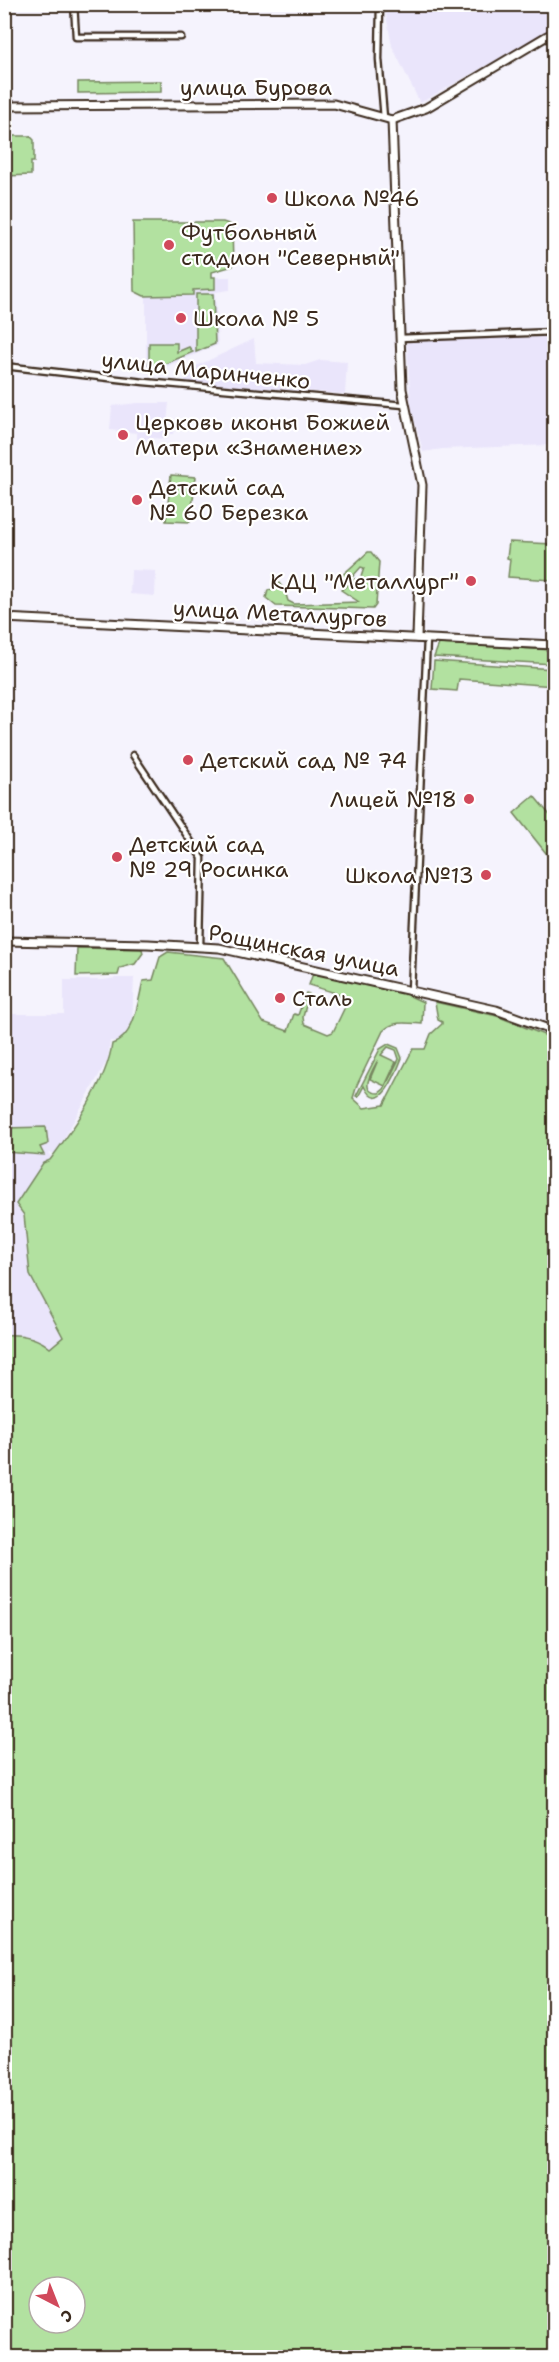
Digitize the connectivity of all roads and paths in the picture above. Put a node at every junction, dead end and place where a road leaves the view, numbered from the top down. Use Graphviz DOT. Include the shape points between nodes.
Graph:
graph roads {
  1 [pos="74,4"];
  2 [pos="380,4"];
  3 [pos="555,33"];
  4 [pos="181,37"];
  5 [pos="4,106"];
  6 [pos="384,117"];
  7 [pos="392,120"];
  8 [pos="555,332"];
  9 [pos="400,338"];
  10 [pos="4,366"];
  11 [pos="404,405"];
  12 [pos="4,618"];
  13 [pos="417,638"];
  14 [pos="427,639"];
  15 [pos="555,645"];
  16 [pos="133,755"];
  17 [pos="4,941"];
  18 [pos="200,946"];
  19 [pos="411,990"];
  20 [pos="555,1032"];
  1 -- 4 [label="street" via="76,37"];
  2 -- 6 [label="street"];
  3 -- 7 [label="main road" via="426,108"];
  5 -- 6 [label="main road, улица Бурова" via="334,104"];
  6 -- 7 [label="main road, улица Бурова"];
  7 -- 9 [label="main road"];
  8 -- 9 [label="street"];
  9 -- 11 [label="main road"];
  10 -- 11 [label="street, улица Маринченко"];
  11 -- 13 [label="main road" via="422,473"];
  12 -- 13 [label="main road, улица Металлургов"];
  13 -- 14 [label="main road, улица Металлургов"];
  14 -- 15 [label="main road, улица Металлургов"];
  14 -- 19 [label="street"];
  16 -- 18 [label="street" via="202,858"];
  17 -- 18 [label="main road, Рощинская улица"];
  18 -- 19 [label="main road, Рощинская улица"];
  19 -- 20 [label="main road, Рощинская улица" via="496,1010"];
}
